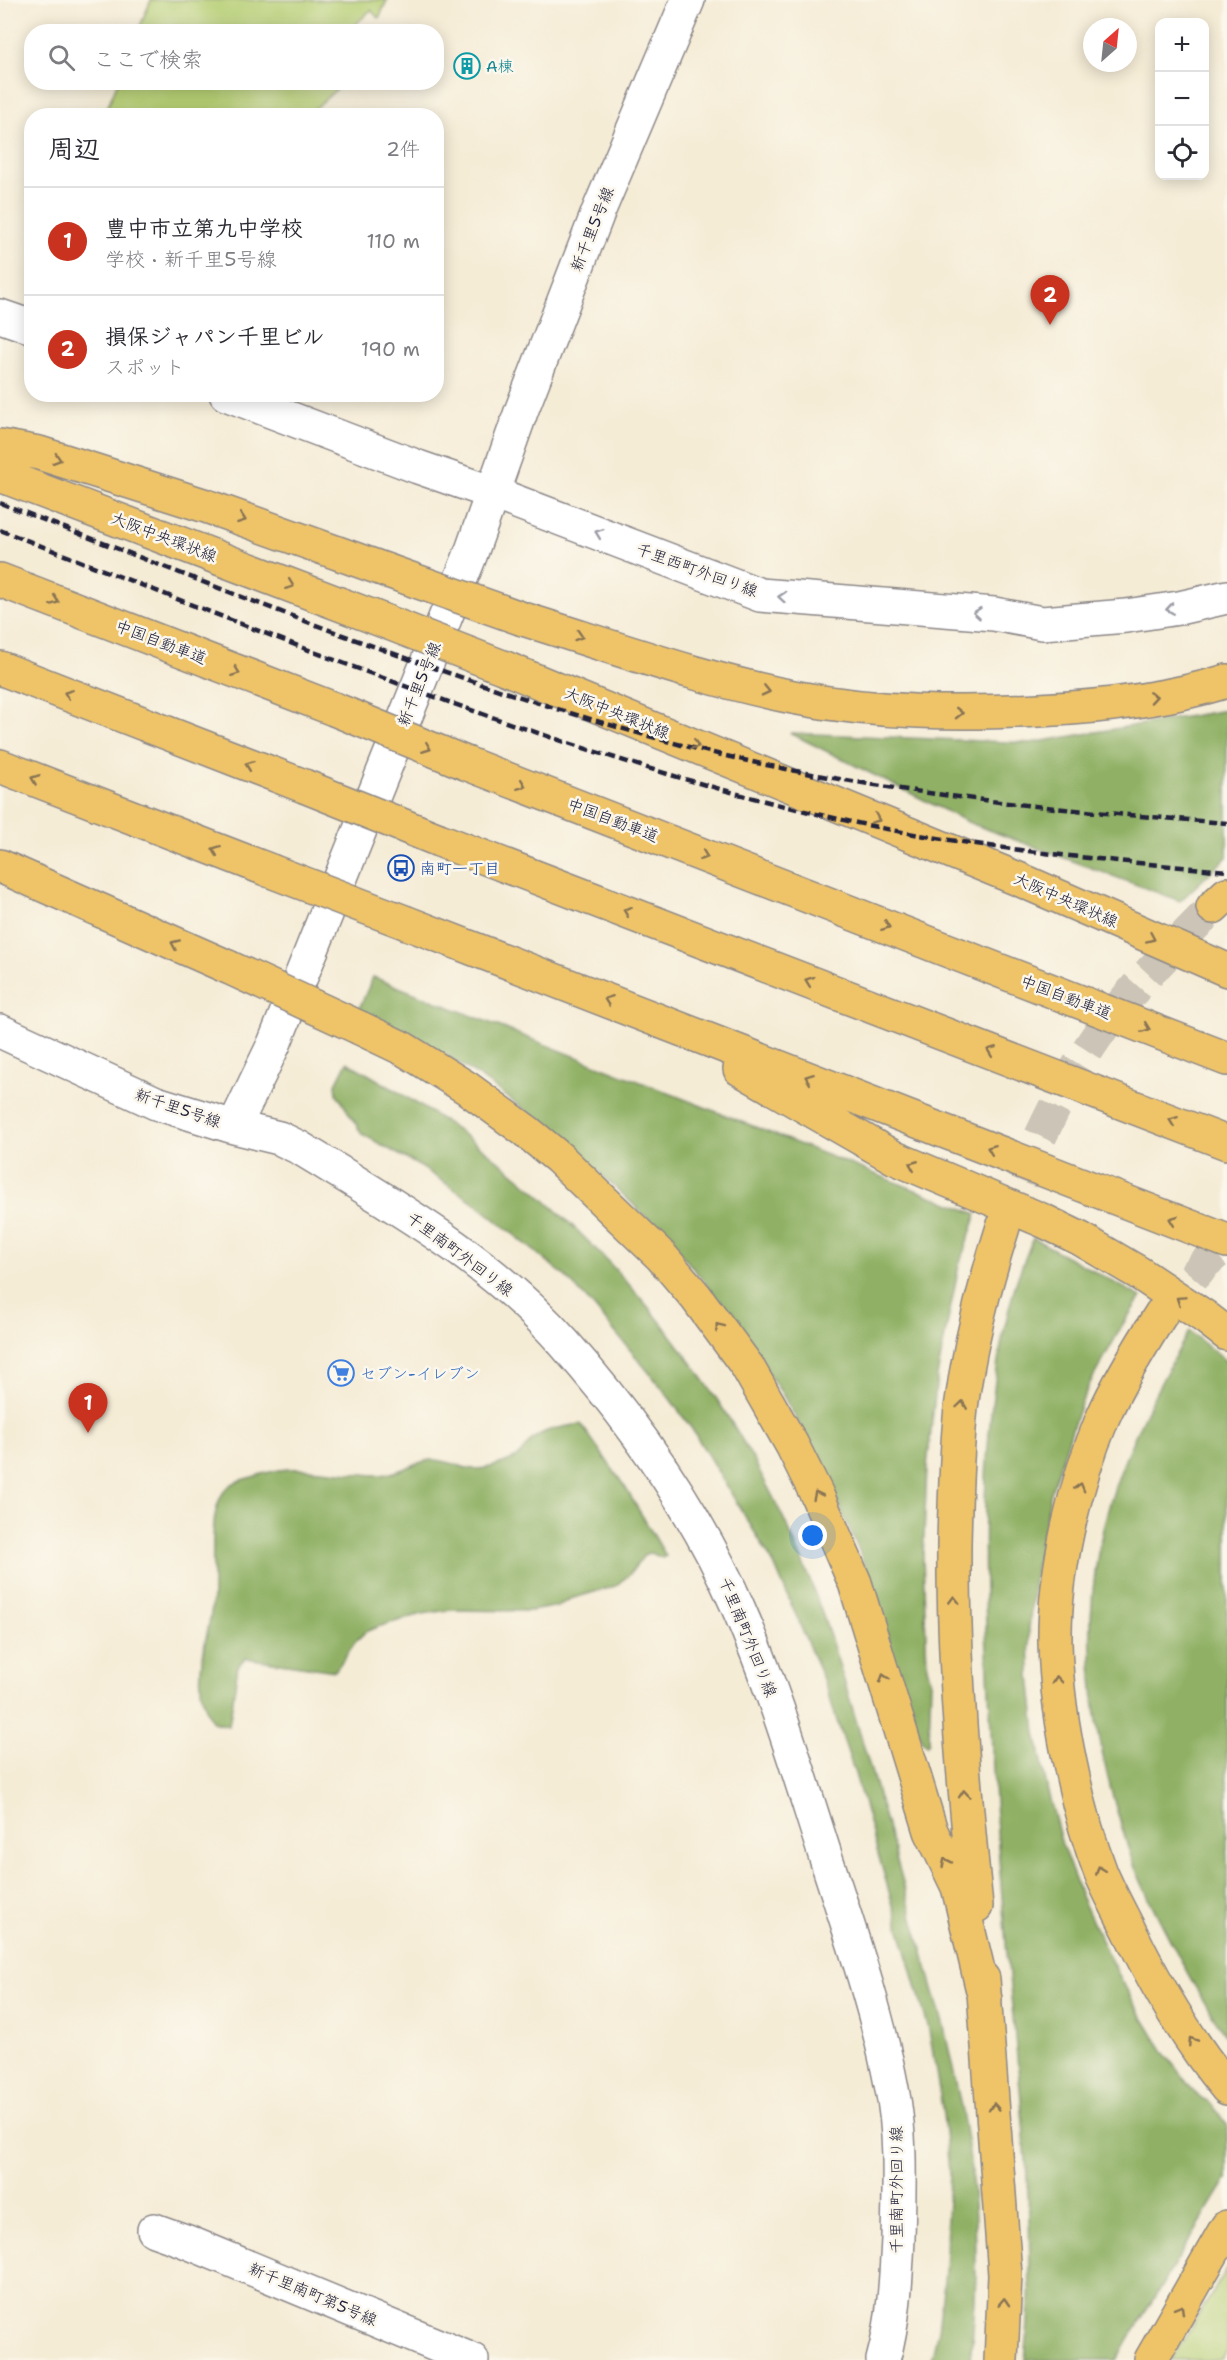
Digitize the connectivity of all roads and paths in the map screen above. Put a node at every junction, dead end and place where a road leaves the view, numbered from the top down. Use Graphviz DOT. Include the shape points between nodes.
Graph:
graph roads {
  1 [pos="688,0"];
  2 [pos="0,316"];
  3 [pos="24,324"];
  4 [pos="247,402"];
  5 [pos="0,446"];
  6 [pos="0,475"];
  7 [pos="493,493"];
  8 [pos="0,580"];
  9 [pos="1227,597"];
  10 [pos="0,668"];
  11 [pos="1218,686"];
  12 [pos="0,766"];
  13 [pos="0,866"];
  14 [pos="1227,970"];
  15 [pos="646,1014"];
  16 [pos="0,1031"];
  17 [pos="1227,1059"];
  18 [pos="234,1127"];
  19 [pos="1227,1143"];
  20 [pos="1003,1227"];
  21 [pos="1227,1241"];
  22 [pos="1161,1314"];
  23 [pos="1227,1334"];
  24 [pos="985,1999"];
  25 [pos="1227,2088"];
  26 [pos="1227,2227"];
  27 [pos="153,2230"];
  28 [pos="472,2360"];
  29 [pos="883,2360"];
  30 [pos="1001,2360"];
  31 [pos="1151,2360"];
  1 -- 7 [label="street, 新千里5号線" via="583,250"];
  2 -- 3 [label="street"];
  4 -- 7 [label="street, 千里西町外回り線"];
  5 -- 11 [label="main road, one-way, bridge" via="39,453 195,503 523,619 692,673 798,698 856,707 992,713 1088,708"];
  6 -- 14 [label="main road, 大阪中央環状線, one-way, bridge" via="505,668 1012,876"];
  9 -- 7 [label="street, 千里西町外回り線, one-way" via="1126,616 1042,623 994,614 760,595"];
  7 -- 18 [label="street, 新千里5号線" via="274,1044"];
  8 -- 17 [label="main road, 中国自動車道, one-way, bridge"];
  19 -- 10 [label="main road, one-way, bridge"];
  15 -- 12 [label="main road, one-way, bridge"];
  24 -- 13 [label="main road, one-way, bridge" via="958,1887 931,1831 843,1553 792,1445 747,1366 661,1256 526,1131 404,1049"];
  21 -- 15 [label="main road, one-way"];
  23 -- 15 [label="main road, one-way" via="1159,1286 1081,1239 895,1158"];
  16 -- 18 [label="street, 新千里5号線" via="156,1103"];
  18 -- 29 [label="street, 千里南町外回り線" via="279,1138 300,1148 450,1242 514,1294 561,1339 631,1425 671,1483 715,1559 752,1640 777,1709 858,1958 892,2090 900,2199 895,2288"];
  24 -- 20 [label="main road, one-way" via="965,1809 954,1598 955,1511 966,1377 988,1273"];
  25 -- 22 [label="main road, one-way" via="1198,2051 1148,1970 1101,1873 1077,1794 1057,1680 1059,1585 1072,1512 1111,1401"];
  30 -- 24 [label="main road, one-way" via="1005,2275"];
  31 -- 26 [label="main road, one-way"];
  27 -- 28 [label="street, 新千里南町第5号線"];
}
